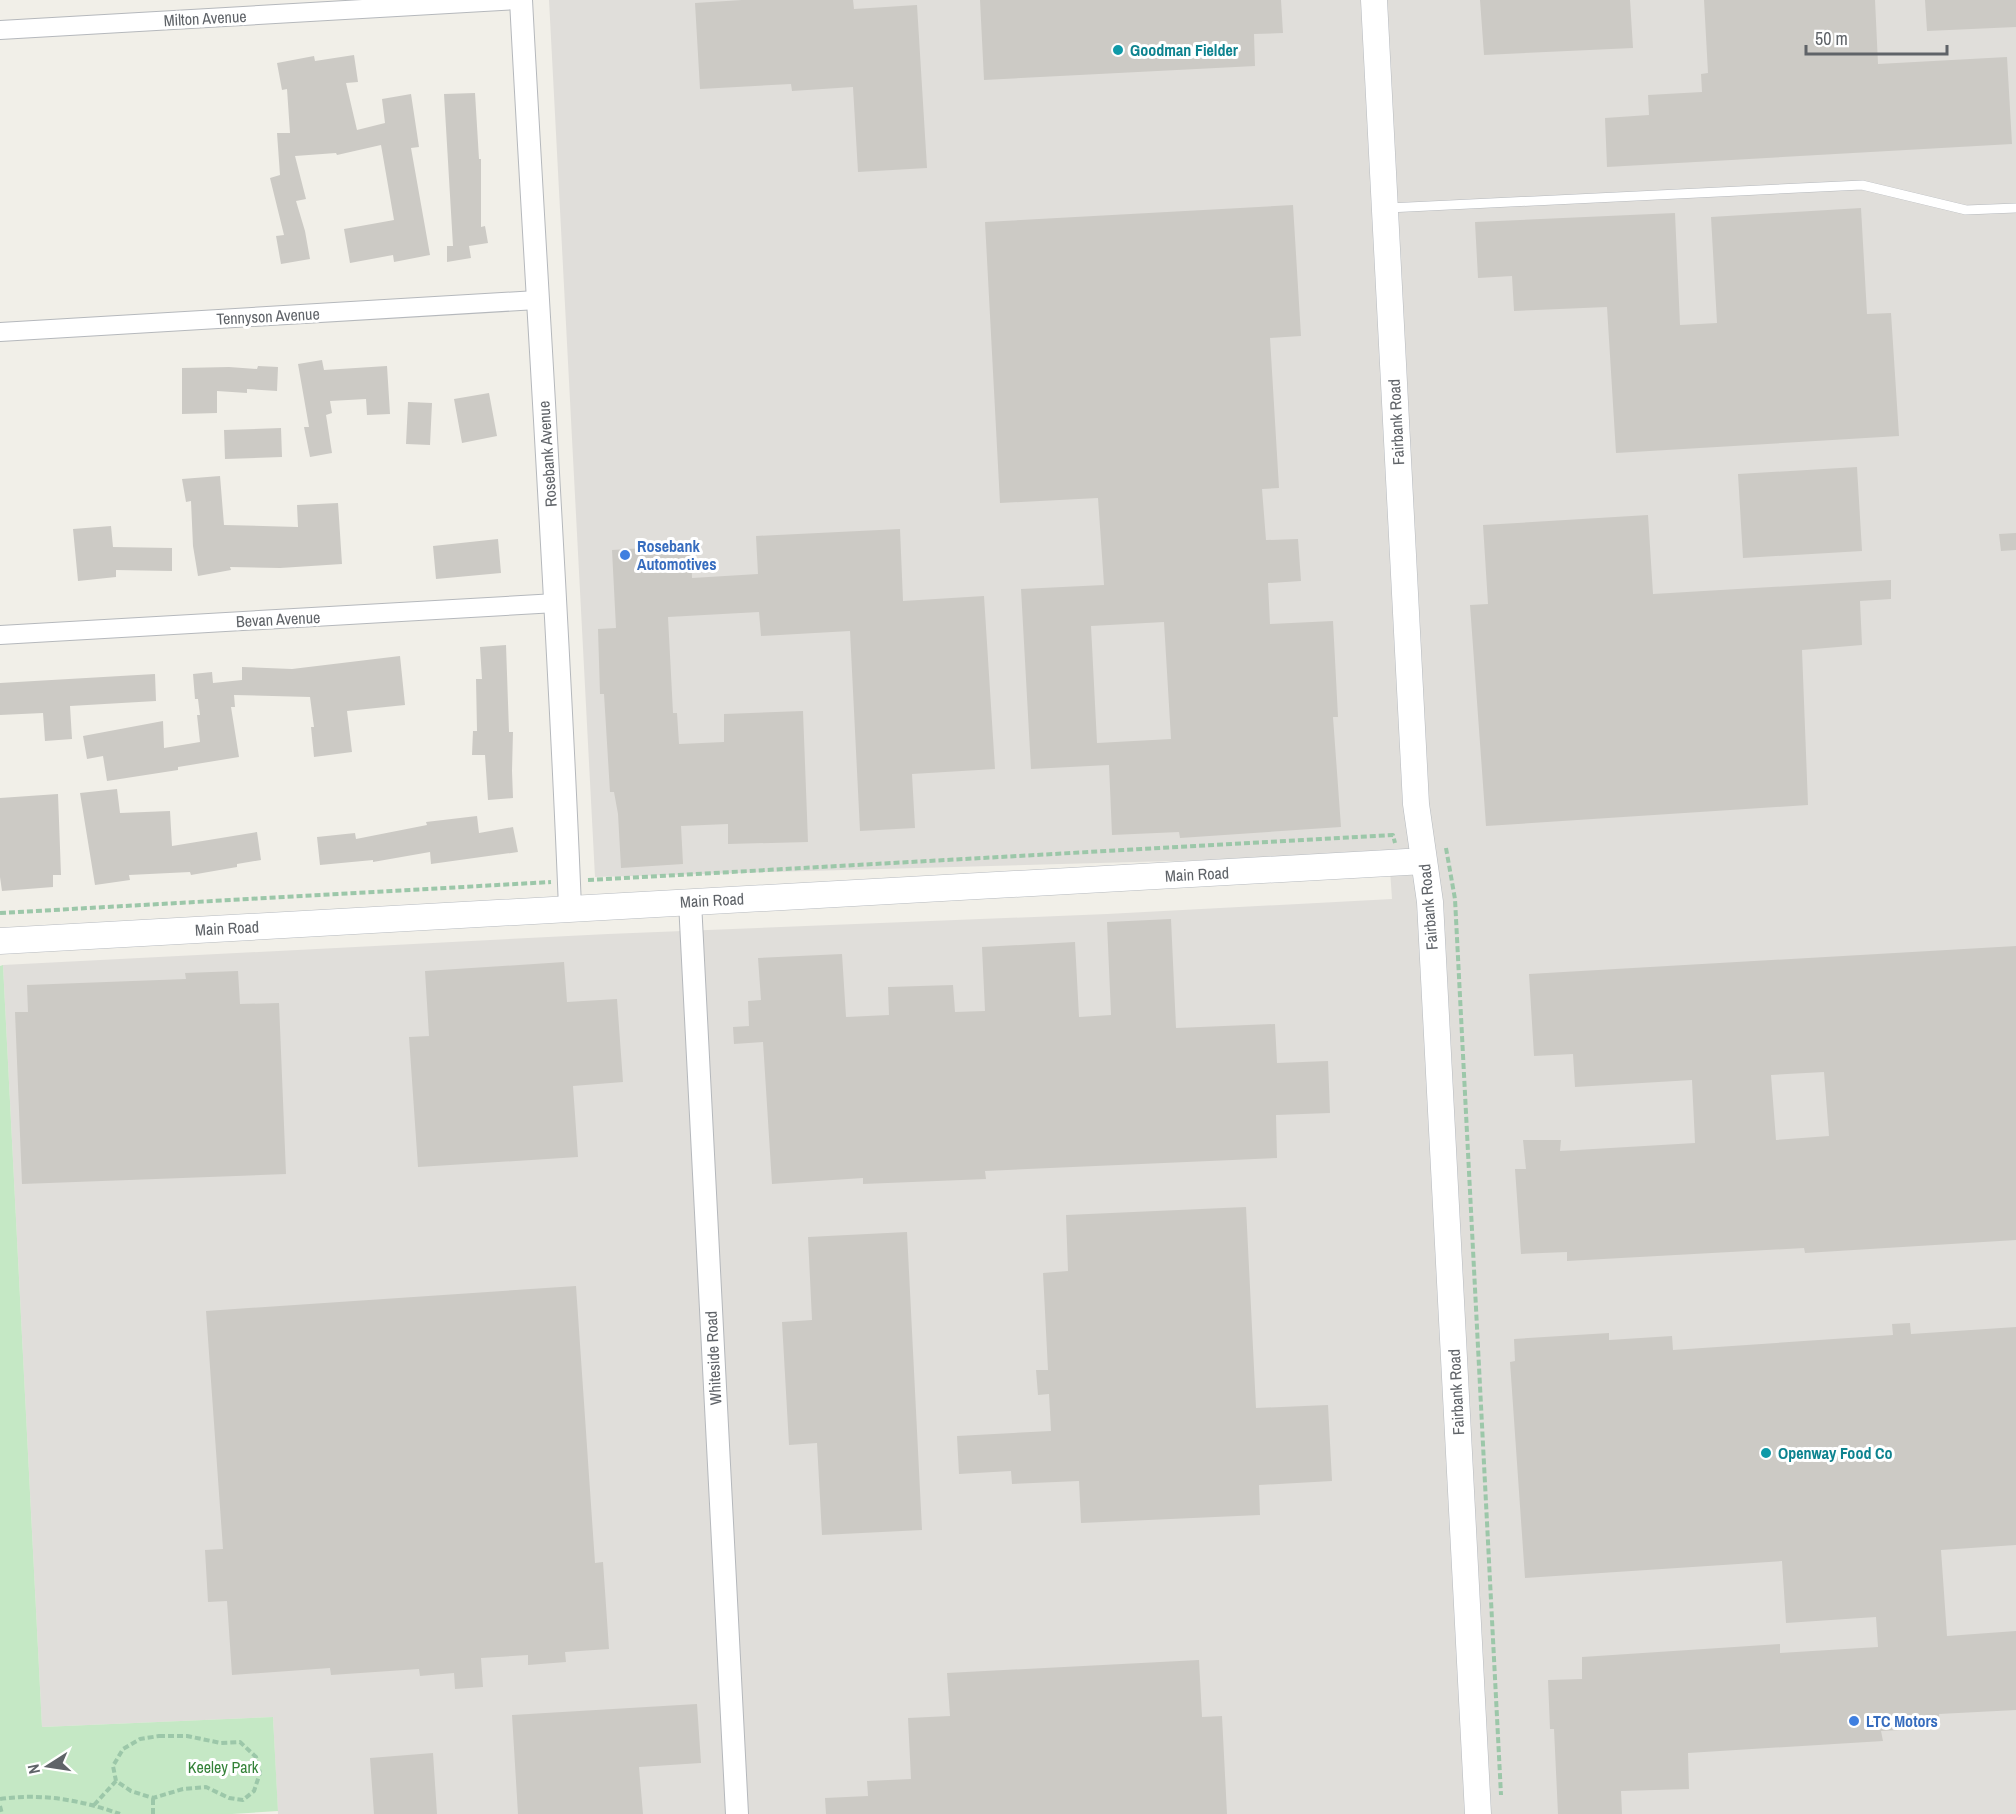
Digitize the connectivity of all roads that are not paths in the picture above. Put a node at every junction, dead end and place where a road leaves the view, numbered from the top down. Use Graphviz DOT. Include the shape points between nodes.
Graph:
graph roads {
  1 [pos="520,0"];
  2 [pos="1374,0"];
  3 [pos="0,30"];
  4 [pos="1386,208"];
  5 [pos="2016,208"];
  6 [pos="537,300"];
  7 [pos="0,332"];
  8 [pos="556,603"];
  9 [pos="0,635"];
  10 [pos="1412,862"];
  11 [pos="690,902"];
  12 [pos="570,908"];
  13 [pos="0,941"];
  14 [pos="737,1814"];
  15 [pos="1478,1814"];
  1 -- 3 [label="street, Milton Avenue"];
  1 -- 6 [label="street, Rosebank Avenue"];
  2 -- 4 [label="main road, Fairbank Road"];
  4 -- 5 [label="lane" via="1862,185 1966,210"];
  4 -- 10 [label="main road, Fairbank Road" via="1416,804"];
  6 -- 7 [label="street, Tennyson Avenue"];
  6 -- 8 [label="street, Rosebank Avenue"];
  8 -- 9 [label="street, Bevan Avenue"];
  8 -- 12 [label="street, Rosebank Avenue"];
  10 -- 11 [label="main road, Main Road"];
  10 -- 15 [label="main road, Fairbank Road" via="1430,902"];
  11 -- 12 [label="main road, Main Road"];
  11 -- 14 [label="street, Whiteside Road"];
  12 -- 13 [label="main road, Main Road"];
}
